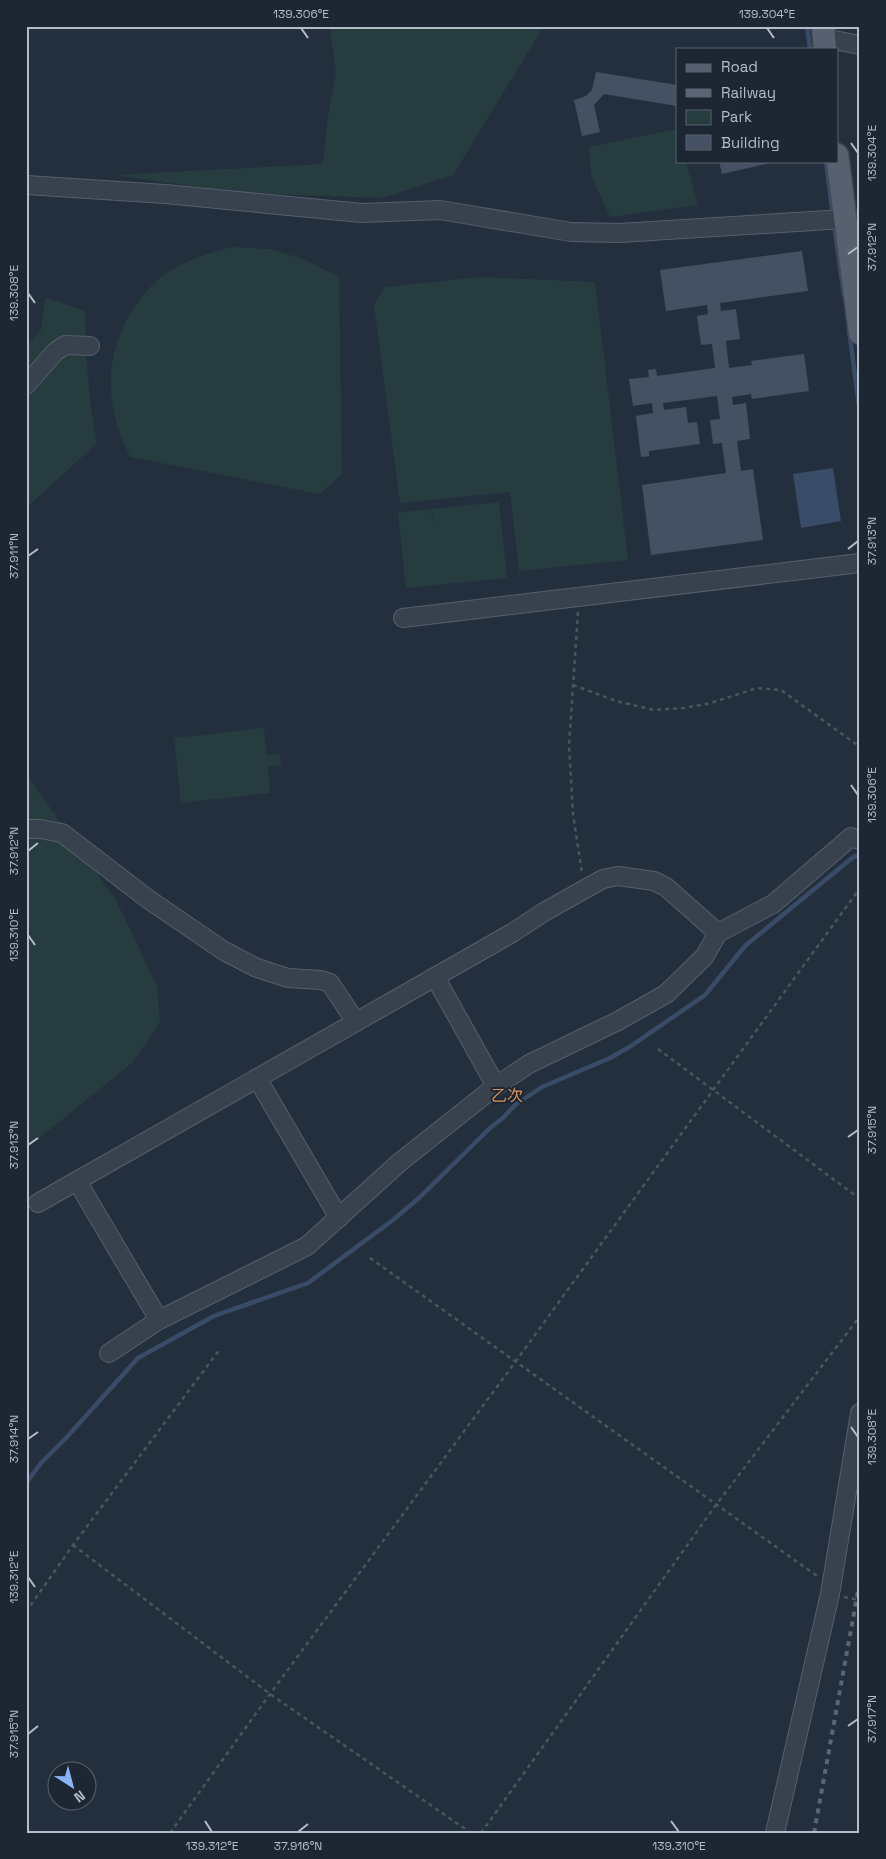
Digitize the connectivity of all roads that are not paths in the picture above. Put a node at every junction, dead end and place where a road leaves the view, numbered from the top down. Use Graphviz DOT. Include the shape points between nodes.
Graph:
graph roads {
  1 [pos="824,38"];
  2 [pos="860,45"];
  3 [pos="838,162"];
  4 [pos="26,185"];
  5 [pos="844,219"];
  6 [pos="860,333"];
  7 [pos="90,346"];
  8 [pos="26,385"];
  9 [pos="860,563"];
  10 [pos="403,618"];
  11 [pos="26,829"];
  12 [pos="860,840"];
  13 [pos="718,933"];
  14 [pos="435,977"];
  15 [pos="356,1022"];
  16 [pos="257,1078"];
  17 [pos="496,1086"];
  18 [pos="77,1182"];
  19 [pos="38,1203"];
  20 [pos="339,1218"];
  21 [pos="159,1320"];
  22 [pos="109,1353"];
  23 [pos="860,1413"];
  24 [pos="775,1833"];
  1 -- 2 [label="street"];
  3 -- 5 [label="main road"];
  4 -- 5 [label="street" via="165,194 362,213 440,210 571,232 620,233"];
  5 -- 6 [label="main road"];
  7 -- 8 [label="street" via="65,345"];
  9 -- 10 [label="street"];
  11 -- 15 [label="street" via="62,833 156,904 224,951 257,968 288,978 330,983"];
  12 -- 13 [label="street" via="851,837 773,904"];
  13 -- 14 [label="street" via="666,887 618,876 602,879"];
  13 -- 17 [label="street" via="704,957 666,994 529,1064"];
  14 -- 15 [label="street"];
  14 -- 17 [label="street"];
  15 -- 16 [label="street"];
  16 -- 18 [label="street"];
  16 -- 20 [label="street"];
  17 -- 20 [label="street" via="400,1162"];
  18 -- 19 [label="street"];
  18 -- 21 [label="street"];
  20 -- 21 [label="street" via="307,1246"];
  21 -- 22 [label="street"];
  23 -- 24 [label="street" via="830,1594"];
}
